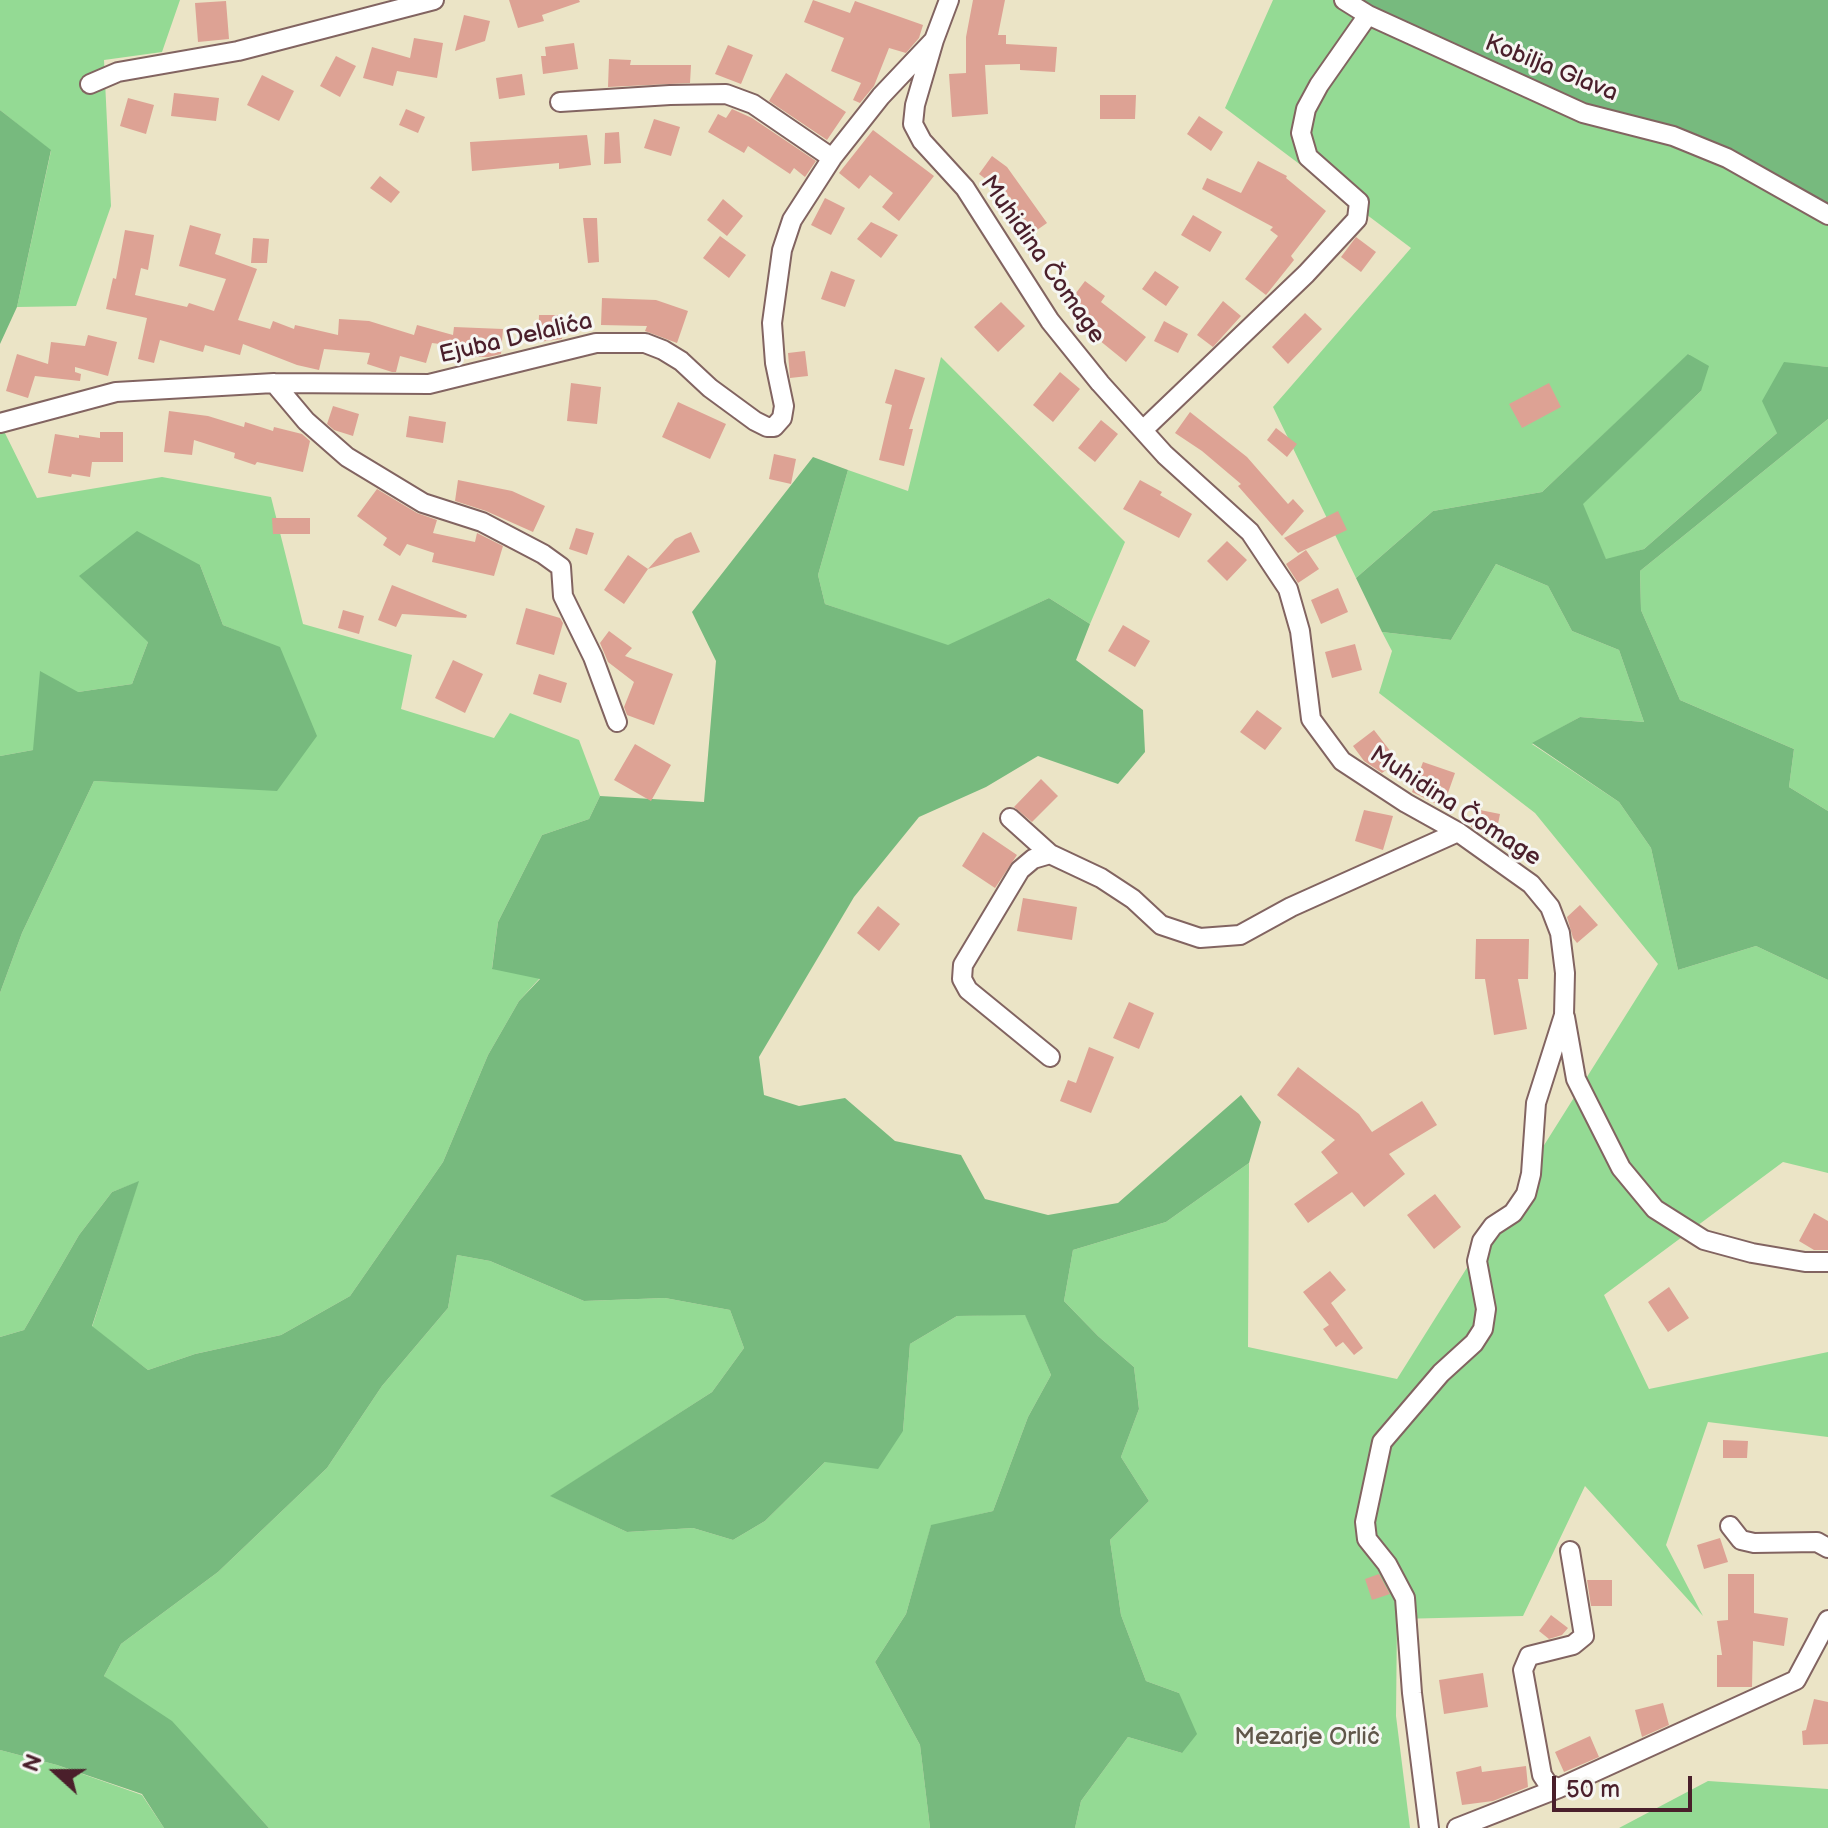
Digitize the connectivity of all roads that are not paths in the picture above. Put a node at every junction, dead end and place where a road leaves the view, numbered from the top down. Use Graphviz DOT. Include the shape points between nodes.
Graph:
graph roads {
  1 [pos="434,0"];
  2 [pos="949,0"];
  3 [pos="1344,0"];
  4 [pos="1368,15"];
  5 [pos="934,40"];
  6 [pos="90,84"];
  7 [pos="560,102"];
  8 [pos="832,158"];
  9 [pos="1828,215"];
  10 [pos="274,383"];
  11 [pos="0,423"];
  12 [pos="1143,430"];
  13 [pos="617,722"];
  14 [pos="1010,818"];
  15 [pos="1458,832"];
  16 [pos="1050,854"];
  17 [pos="1564,1015"];
  18 [pos="1050,1057"];
  19 [pos="1828,1262"];
  20 [pos="1730,1526"];
  21 [pos="1828,1548"];
  22 [pos="1570,1551"];
  23 [pos="1828,1620"];
  24 [pos="1559,1788"];
  25 [pos="1429,1828"];
  26 [pos="1457,1828"];
  1 -- 6 [label="street" via="238,51 118,72"];
  2 -- 5 [label="street, Ejuba Delalića"];
  3 -- 4 [label="street, Kobilja Glava"];
  4 -- 9 [label="street, Kobilja Glava" via="1583,113 1673,136 1727,158"];
  4 -- 12 [label="street" via="1319,85 1301,133 1308,157 1359,202 1357,219"];
  5 -- 8 [label="street, Ejuba Delalića"];
  5 -- 12 [label="street, Muhidina Čomage" via="915,105 917,132 965,188 1050,321"];
  7 -- 8 [label="street" via="726,94 753,104"];
  8 -- 10 [label="street, Ejuba Delalića" via="792,220 782,250 772,323 784,406 774,427 755,421 681,361 645,343 596,343 429,384"];
  10 -- 11 [label="street, Ejuba Delalića" via="116,392"];
  10 -- 13 [label="street" via="347,457 423,503 482,522 561,567 563,596"];
  12 -- 15 [label="street, Muhidina Čomage" via="1250,532 1288,589 1300,631 1311,719 1342,761"];
  14 -- 16 [label="street"];
  15 -- 16 [label="street" via="1240,935 1200,938 1161,925 1101,878"];
  15 -- 17 [label="street, Muhidina Čomage" via="1531,884 1550,907 1560,933"];
  16 -- 18 [label="street" via="1020,870 963,965 962,979 968,990"];
  17 -- 19 [label="street" via="1576,1079 1621,1168 1655,1209 1704,1240 1752,1253"];
  17 -- 25 [label="street, Muhidina Čomage" via="1536,1103 1526,1194 1482,1241 1477,1261 1486,1309 1483,1329 1382,1442 1365,1522 1367,1539 1405,1598"];
  20 -- 21 [label="street" via="1741,1540 1754,1543 1817,1542"];
  22 -- 24 [label="street" via="1584,1636 1573,1645 1529,1656 1523,1670 1542,1775"];
  23 -- 24 [label="street" via="1796,1680"];
  24 -- 26 [label="street"];
}
